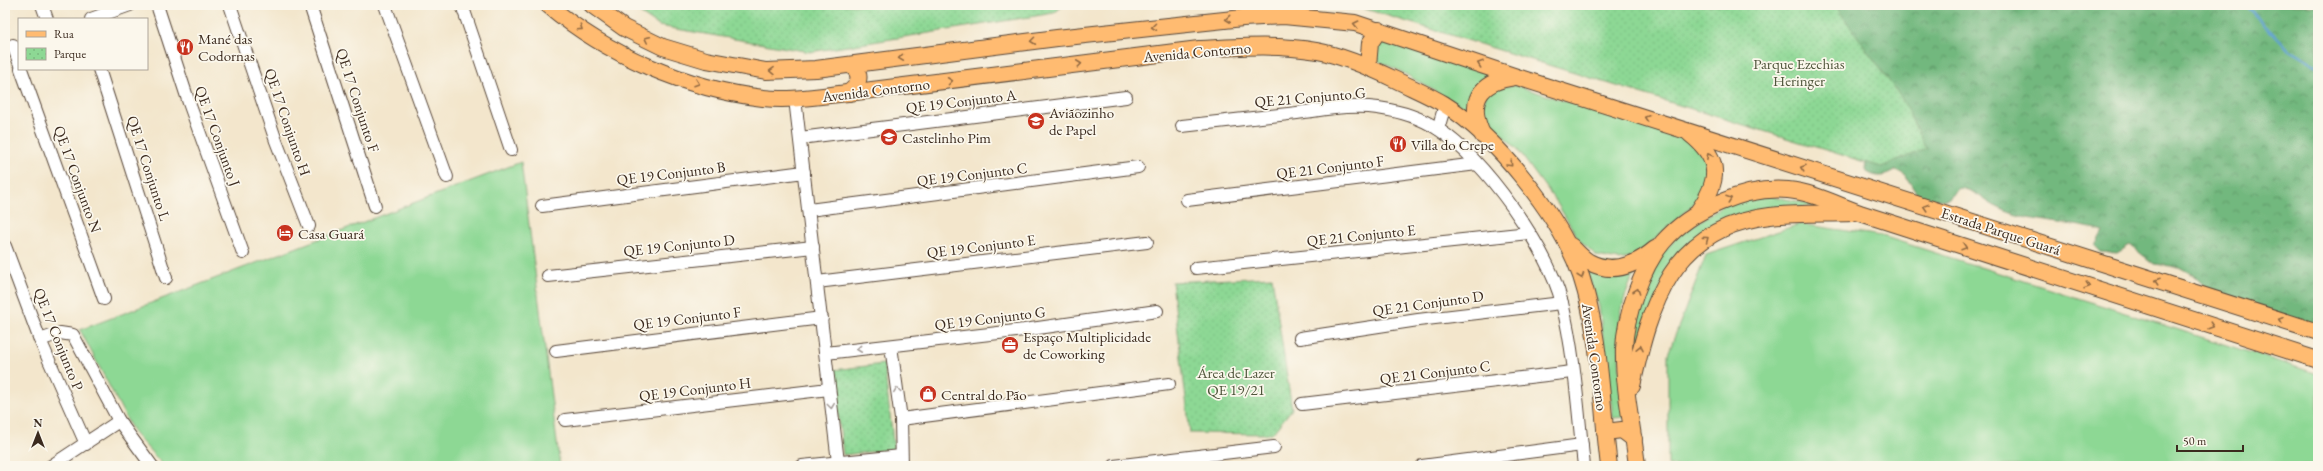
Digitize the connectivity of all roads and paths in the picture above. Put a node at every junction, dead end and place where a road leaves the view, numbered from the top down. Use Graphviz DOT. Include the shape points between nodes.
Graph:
graph roads {
  1 [pos="42,5"];
  2 [pos="130,5"];
  3 [pos="157,5"];
  4 [pos="230,5"];
  5 [pos="310,5"];
  6 [pos="385,5"];
  7 [pos="462,5"];
  8 [pos="548,5"];
  9 [pos="592,5"];
  10 [pos="116,7"];
  11 [pos="47,18"];
  12 [pos="93,18"];
  13 [pos="1379,30"];
  14 [pos="12,45"];
  15 [pos="18,60"];
  16 [pos="850,65"];
  17 [pos="1368,66"];
  18 [pos="742,68"];
  19 [pos="21,70"];
  20 [pos="99,70"];
  21 [pos="1517,77"];
  22 [pos="848,93"];
  23 [pos="738,94"];
  24 [pos="1126,96"];
  25 [pos="795,99"];
  26 [pos="1445,105"];
  27 [pos="1182,126"];
  28 [pos="1438,129"];
  29 [pos="1684,130"];
  30 [pos="1483,136"];
  31 [pos="800,138"];
  32 [pos="511,150"];
  33 [pos="1477,164"];
  34 [pos="1138,167"];
  35 [pos="804,172"];
  36 [pos="447,177"];
  37 [pos="1187,200"];
  38 [pos="375,206"];
  39 [pos="542,206"];
  40 [pos="809,210"];
  41 [pos="1860,213"];
  42 [pos="1695,216"];
  43 [pos="309,226"];
  44 [pos="1529,233"];
  45 [pos="1566,240"];
  46 [pos="1664,241"];
  47 [pos="1148,242"];
  48 [pos="5,246"];
  49 [pos="813,247"];
  50 [pos="243,253"];
  51 [pos="1196,268"];
  52 [pos="548,276"];
  53 [pos="166,278"];
  54 [pos="817,282"];
  55 [pos="104,299"];
  56 [pos="1562,303"];
  57 [pos="1157,311"];
  58 [pos="822,318"];
  59 [pos="2318,332"];
  60 [pos="1300,338"];
  61 [pos="40,340"];
  62 [pos="891,346"];
  63 [pos="556,351"];
  64 [pos="826,353"];
  65 [pos="2318,360"];
  66 [pos="1572,372"];
  67 [pos="1169,384"];
  68 [pos="829,389"];
  69 [pos="1629,399"];
  70 [pos="1302,404"];
  71 [pos="901,419"];
  72 [pos="565,420"];
  73 [pos="119,421"];
  74 [pos="1605,432"];
  75 [pos="1634,439"];
  76 [pos="86,444"];
  77 [pos="1582,445"];
  78 [pos="1274,447"];
  79 [pos="901,461"];
  80 [pos="838,462"];
  81 [pos="51,466"];
  82 [pos="152,466"];
  83 [pos="802,466"];
  84 [pos="1114,466"];
  85 [pos="1422,466"];
  86 [pos="1584,466"];
  87 [pos="1609,466"];
  88 [pos="1638,466"];
  1 -- 11 [label="street"];
  2 -- 10 [label="street"];
  3 -- 50 [label="street, QE 17 Conjunto J"];
  4 -- 43 [label="street, QE 17 Conjunto H" via="276,141"];
  5 -- 38 [label="street, QE 17 Conjunto F"];
  6 -- 36 [label="street"];
  7 -- 32 [label="street"];
  8 -- 23 [label="main road, Avenida Contorno, one-way" via="586,33 649,66 700,85"];
  18 -- 9 [label="main road, Avenida Contorno, one-way" via="663,47 624,28"];
  10 -- 12 [label="street"];
  13 -- 16 [label="main road, Avenida Contorno, one-way" via="1355,23 1320,18 1243,18 1057,38"];
  13 -- 17 [label="main road" via="1370,43"];
  21 -- 13 [label="main road, Avenida Contorno, one-way"];
  14 -- 15 [label="street"];
  16 -- 18 [label="main road, Avenida Contorno, one-way" via="789,71"];
  16 -- 22 [label="main road" via="858,73 859,79 857,85"];
  22 -- 17 [label="main road, Avenida Contorno, one-way" via="1199,49 1250,46 1287,46 1319,51"];
  17 -- 26 [label="main road, Avenida Contorno"];
  18 -- 23 [label="main road" via="734,81"];
  19 -- 55 [label="street, QE 17 Conjunto N"];
  20 -- 53 [label="street, QE 17 Conjunto L"];
  29 -- 21 [label="main road, Avenida Contorno, one-way"];
  21 -- 30 [label="main road" via="1496,80 1478,96 1476,118"];
  22 -- 25 [label="main road, Avenida Contorno"];
  23 -- 25 [label="main road, Avenida Contorno"];
  24 -- 31 [label="street, QE 19 Conjunto A"];
  25 -- 31 [label="street"];
  26 -- 28 [label="street"];
  26 -- 30 [label="main road, Avenida Contorno"];
  27 -- 28 [label="street, QE 21 Conjunto G" via="1346,107 1377,108 1402,113"];
  28 -- 33 [label="street"];
  42 -- 29 [label="main road, one-way" via="1714,184 1715,169 1701,142"];
  59 -- 29 [label="main road, Estrada Parque Guará, one-way"];
  30 -- 45 [label="main road, Avenida Contorno, one-way" via="1539,197"];
  31 -- 35 [label="street"];
  33 -- 37 [label="street, QE 21 Conjunto F"];
  33 -- 44 [label="street"];
  34 -- 40 [label="street, QE 19 Conjunto C"];
  35 -- 39 [label="street, QE 19 Conjunto B"];
  35 -- 40 [label="street"];
  40 -- 49 [label="street"];
  42 -- 41 [label="main road, Estrada Parque Guará, one-way" via="1727,198 1787,190 1807,194"];
  41 -- 65 [label="main road, Estrada Parque Guará, one-way"];
  69 -- 41 [label="main road, one-way" via="1643,335 1659,292 1672,271 1690,251 1712,235 1730,227 1769,216"];
  42 -- 46 [label="main road, Avenida Contorno"];
  44 -- 51 [label="street, QE 21 Conjunto E"];
  44 -- 56 [label="street" via="1548,266"];
  45 -- 46 [label="main road" via="1589,262 1610,268 1627,267 1644,259"];
  45 -- 74 [label="main road, Avenida Contorno, one-way" via="1589,304 1599,365"];
  69 -- 46 [label="main road, Avenida Contorno, one-way" via="1624,348 1628,327 1641,279"];
  47 -- 54 [label="street, QE 19 Conjunto E"];
  48 -- 61 [label="street, QE 17 Conjunto P"];
  49 -- 52 [label="street, QE 19 Conjunto D"];
  49 -- 54 [label="street"];
  54 -- 58 [label="street"];
  56 -- 60 [label="street, QE 21 Conjunto D" via="1418,320"];
  56 -- 66 [label="street"];
  57 -- 62 [label="street, QE 19 Conjunto G"];
  58 -- 63 [label="street, QE 19 Conjunto F"];
  58 -- 64 [label="street"];
  61 -- 73 [label="street" via="60,333 73,335"];
  61 -- 76 [label="street, QE 17 Conjunto P"];
  62 -- 64 [label="street, QE 19 Conjunto G, one-way"];
  71 -- 62 [label="street, one-way"];
  64 -- 68 [label="street"];
  66 -- 70 [label="street, QE 21 Conjunto C"];
  66 -- 77 [label="street"];
  67 -- 71 [label="street"];
  68 -- 72 [label="street, QE 19 Conjunto H"];
  68 -- 80 [label="street, one-way"];
  69 -- 75 [label="main road, Avenida Contorno"];
  71 -- 79 [label="street"];
  73 -- 76 [label="street"];
  73 -- 82 [label="street"];
  74 -- 75 [label="main road" via="1622,430"];
  74 -- 87 [label="main road, Avenida Contorno"];
  75 -- 88 [label="main road, Avenida Contorno"];
  76 -- 81 [label="street"];
  77 -- 85 [label="street"];
  77 -- 86 [label="street"];
  78 -- 84 [label="street"];
  79 -- 80 [label="street"];
  80 -- 83 [label="street"];
}
